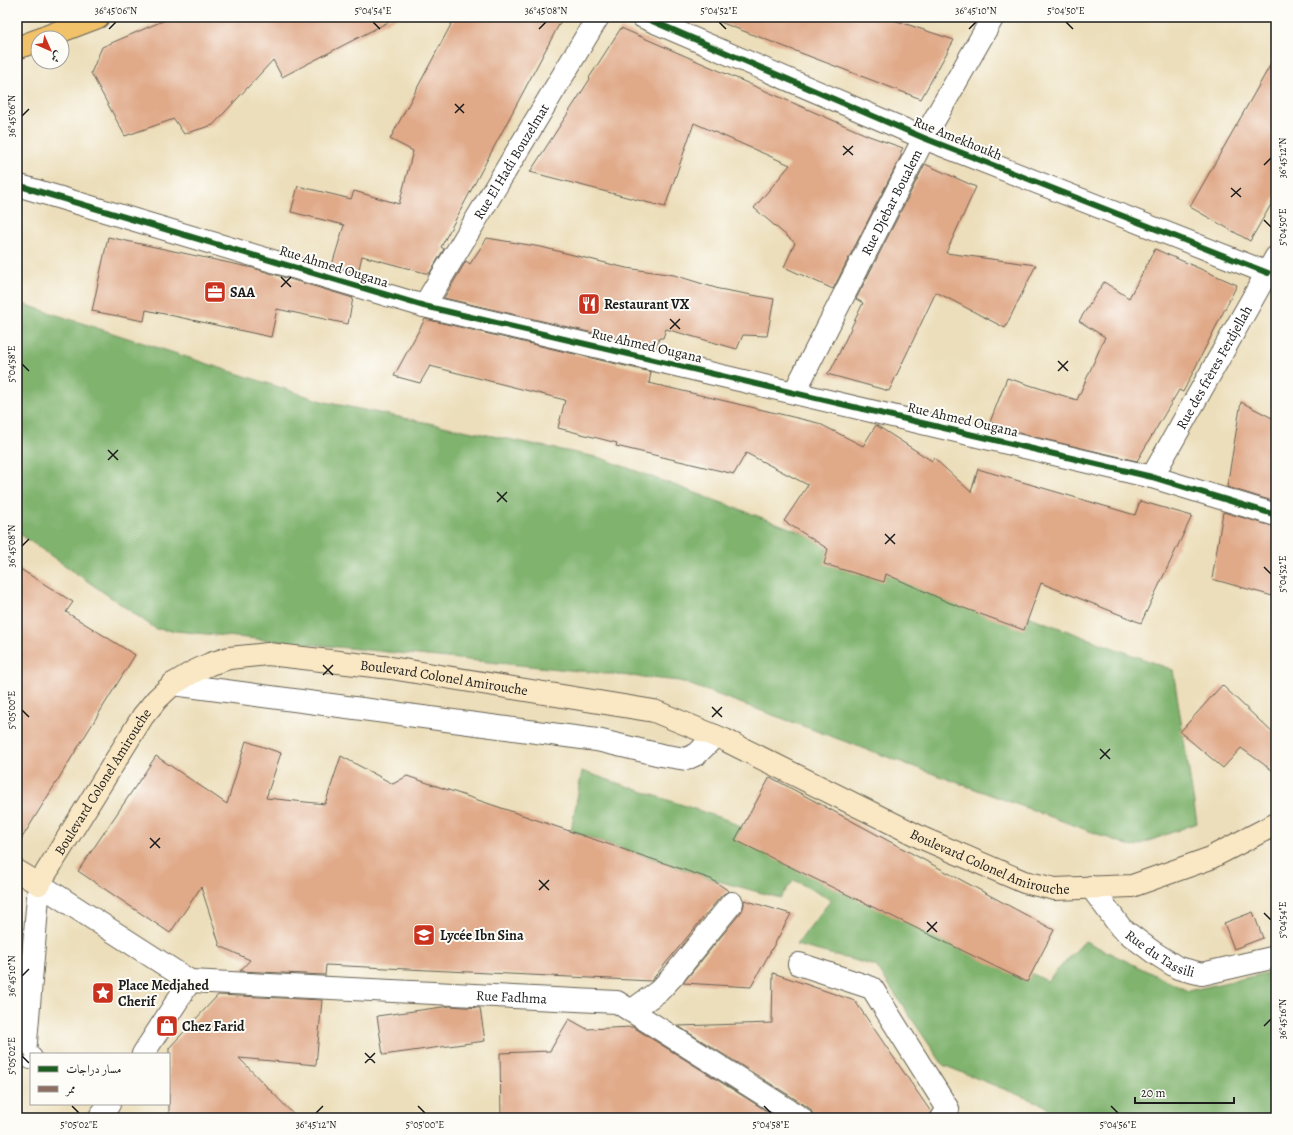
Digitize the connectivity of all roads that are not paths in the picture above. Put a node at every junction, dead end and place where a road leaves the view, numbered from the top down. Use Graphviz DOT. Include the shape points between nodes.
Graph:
graph roads {
  1 [pos="98,17"];
  2 [pos="598,17"];
  3 [pos="643,17"];
  4 [pos="993,17"];
  5 [pos="64,30"];
  6 [pos="30,43"];
  7 [pos="17,48"];
  8 [pos="924,138"];
  9 [pos="17,185"];
  10 [pos="1272,265"];
  11 [pos="424,306"];
  12 [pos="795,392"];
  13 [pos="1152,477"];
  14 [pos="1276,515"];
  15 [pos="173,684"];
  16 [pos="715,736"];
  17 [pos="1276,824"];
  18 [pos="17,871"];
  19 [pos="39,884"];
  20 [pos="1091,887"];
  21 [pos="732,903"];
  22 [pos="1276,957"];
  23 [pos="799,964"];
  24 [pos="190,981"];
  25 [pos="631,1011"];
  26 [pos="144,1053"];
  27 [pos="24,1057"];
  28 [pos="108,1105"];
  29 [pos="99,1118"];
  30 [pos="801,1118"];
  31 [pos="942,1118"];
  1 -- 5 [label="main road"];
  2 -- 11 [label="street, Rue El Hadi Bouzelmat"];
  3 -- 8 [label="street, Rue Amekhoukh"];
  4 -- 8 [label="street, Rue Djebar Boualem"];
  6 -- 7 [label="main road"];
  8 -- 10 [label="street, Rue Amekhoukh"];
  8 -- 12 [label="street, Rue Djebar Boualem"];
  9 -- 11 [label="street, Rue Ahmed Ougana"];
  10 -- 13 [label="street, Rue des frères Ferdjellah"];
  11 -- 12 [label="street, Rue Ahmed Ougana"];
  12 -- 13 [label="street, Rue Ahmed Ougana"];
  13 -- 14 [label="street, Rue Ahmed Ougana"];
  15 -- 16 [label="street" via="597,740 686,759 697,754"];
  15 -- 16 [label="main road, Boulevard Colonel Amirouche" via="210,664 229,658 268,654 391,668 654,710"];
  15 -- 19 [label="main road, Boulevard Colonel Amirouche" via="143,716"];
  16 -- 20 [label="main road, Boulevard Colonel Amirouche" via="922,838 1024,882 1055,889"];
  17 -- 20 [label="main road, Boulevard Colonel Amirouche" via="1208,859 1132,886"];
  18 -- 19 [label="main road"];
  19 -- 24 [label="street"];
  19 -- 27 [label="street"];
  20 -- 22 [label="street, Rue du Tassili" via="1121,928 1178,968 1202,974"];
  21 -- 25 [label="street" via="668,981"];
  23 -- 31 [label="street" via="872,988 948,1108"];
  24 -- 25 [label="street, Rue Fadhma" via="617,1002"];
  24 -- 26 [label="street"];
  25 -- 30 [label="street, Rue Fadhma"];
  28 -- 29 [label="street"];
}
